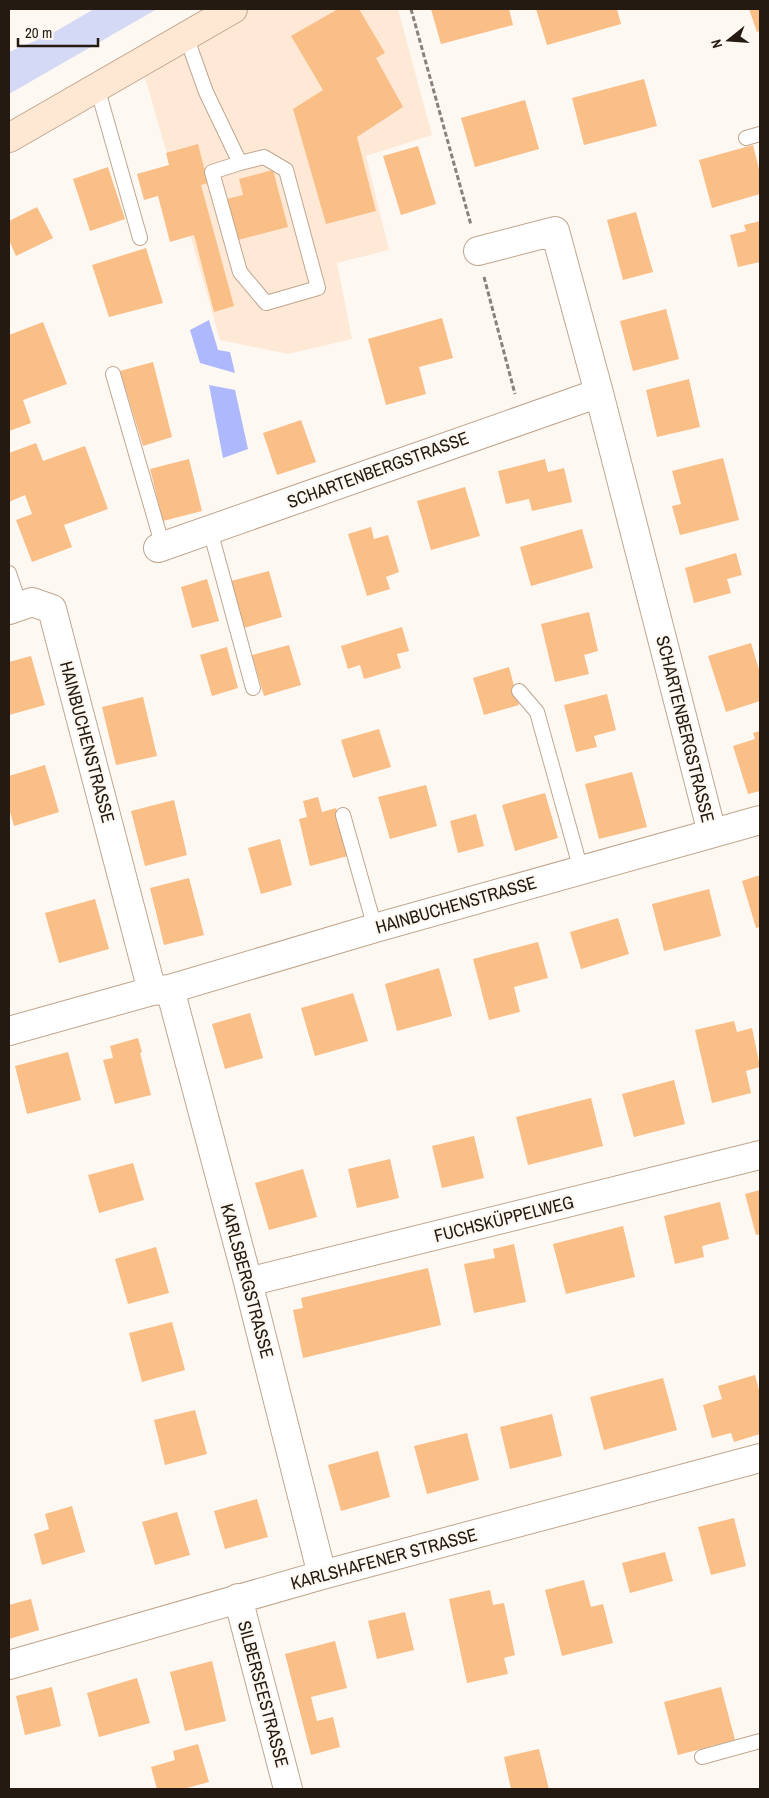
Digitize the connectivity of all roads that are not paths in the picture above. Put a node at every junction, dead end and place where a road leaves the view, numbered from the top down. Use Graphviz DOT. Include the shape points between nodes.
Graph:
graph roads {
  1 [pos="233,9"];
  2 [pos="186,36"];
  3 [pos="97,87"];
  4 [pos="760,134"];
  5 [pos="9,138"];
  6 [pos="746,138"];
  7 [pos="240,163"];
  8 [pos="140,238"];
  9 [pos="478,251"];
  10 [pos="113,374"];
  11 [pos="598,393"];
  12 [pos="210,530"];
  13 [pos="161,547"];
  14 [pos="9,573"];
  15 [pos="14,608"];
  16 [pos="253,688"];
  17 [pos="519,691"];
  18 [pos="343,815"];
  19 [pos="760,820"];
  20 [pos="712,833"];
  21 [pos="581,870"];
  22 [pos="375,928"];
  23 [pos="161,990"];
  24 [pos="9,1031"];
  25 [pos="760,1155"];
  26 [pos="248,1282"];
  27 [pos="760,1458"];
  28 [pos="322,1575"];
  29 [pos="238,1598"];
  30 [pos="9,1664"];
  31 [pos="760,1742"];
  32 [pos="702,1757"];
  33 [pos="288,1789"];
  1 -- 2 [label="main road"];
  2 -- 3 [label="main road"];
  2 -- 7 [label="lane" via="206,92"];
  3 -- 5 [label="main road"];
  3 -- 8 [label="lane"];
  4 -- 6 [label="lane"];
  7 -- 7 [label="lane" via="264,157 286,170 318,288 266,303 240,272 212,172"];
  9 -- 11 [label="street, SCHARTENBERGSTRASSE" via="555,232"];
  10 -- 13 [label="lane"];
  11 -- 12 [label="street, SCHARTENBERGSTRASSE"];
  11 -- 20 [label="street, SCHARTENBERGSTRASSE"];
  12 -- 13 [label="street, SCHARTENBERGSTRASSE"];
  12 -- 16 [label="lane"];
  14 -- 15 [label="lane"];
  15 -- 23 [label="street, HAINBUCHENSTRASSE" via="32,602 52,608"];
  17 -- 21 [label="lane" via="537,712"];
  18 -- 22 [label="lane"];
  19 -- 20 [label="street, HAINBUCHENSTRASSE"];
  20 -- 21 [label="street, HAINBUCHENSTRASSE"];
  21 -- 22 [label="street, HAINBUCHENSTRASSE"];
  22 -- 23 [label="street, HAINBUCHENSTRASSE"];
  23 -- 24 [label="street, HAINBUCHENSTRASSE"];
  23 -- 26 [label="street, KARLSBERGSTRASSE"];
  25 -- 26 [label="street, FUCHSKÜPPELWEG"];
  26 -- 28 [label="street, KARLSBERGSTRASSE"];
  27 -- 28 [label="street, KARLSHAFENER STRASSE"];
  28 -- 29 [label="street, KARLSHAFENER STRASSE"];
  29 -- 30 [label="street, KARLSHAFENER STRASSE"];
  29 -- 33 [label="street, SILBERSEESTRASSE"];
  31 -- 32 [label="lane"];
}
